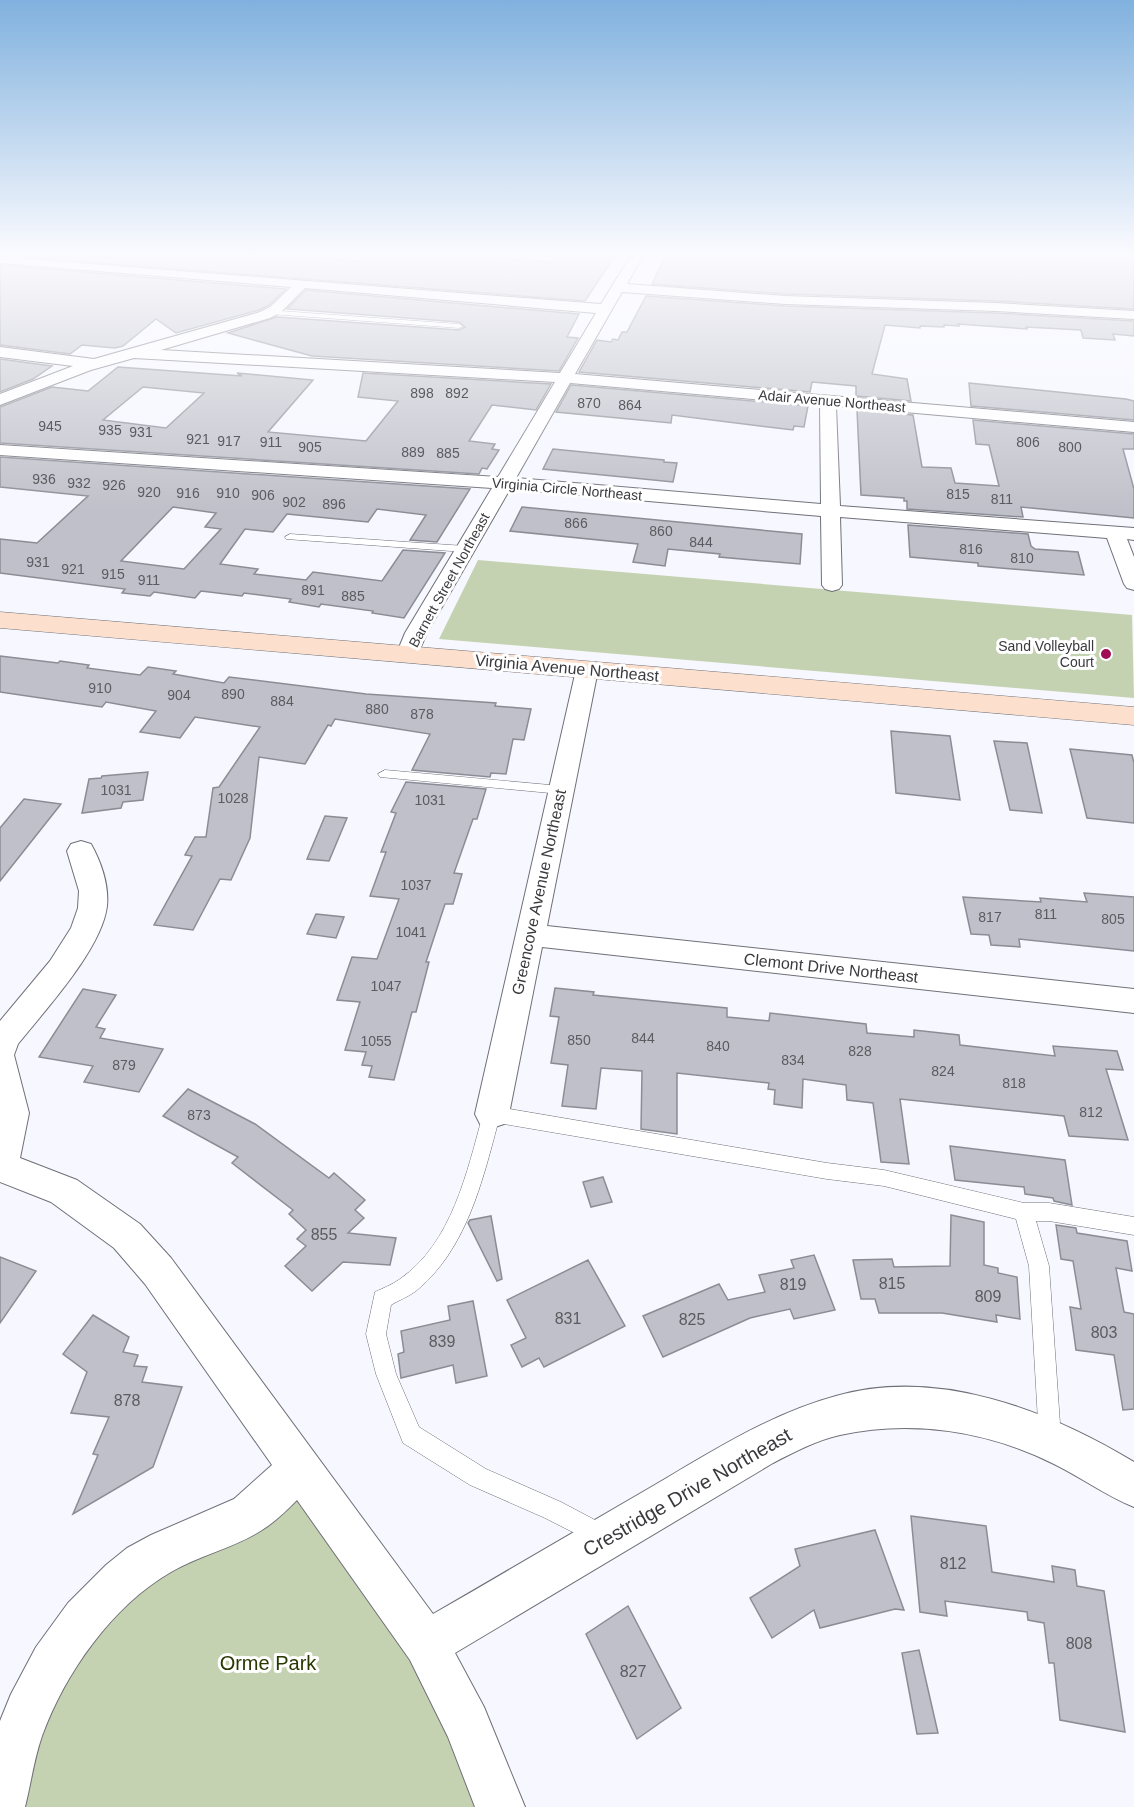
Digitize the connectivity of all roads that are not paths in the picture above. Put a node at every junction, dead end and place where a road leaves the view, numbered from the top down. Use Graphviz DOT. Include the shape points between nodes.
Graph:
graph roads {
  1 [pos="176,341"];
  2 [pos="586,341"];
  3 [pos="0,352"];
  4 [pos="134,353"];
  5 [pos="96,364"];
  6 [pos="565,378"];
  7 [pos="0,400"];
  8 [pos="828,400"];
  9 [pos="1134,428"];
  10 [pos="0,450"];
  11 [pos="504,483"];
  12 [pos="831,511"];
  13 [pos="1124,533"];
  14 [pos="290,537"];
  15 [pos="465,549"];
  16 [pos="1134,584"];
  17 [pos="832,585"];
  18 [pos="0,620"];
  19 [pos="407,654"];
  20 [pos="587,670"];
  21 [pos="1134,716"];
  22 [pos="385,774"];
  23 [pos="561,790"];
  24 [pos="81,851"];
  25 [pos="529,935"];
  26 [pos="1134,1001"];
  27 [pos="0,1051"];
  28 [pos="0,1060"];
  29 [pos="492,1114"];
  30 [pos="0,1166"];
  31 [pos="1024,1212"];
  32 [pos="1134,1226"];
  33 [pos="1050,1438"];
  34 [pos="301,1468"];
  35 [pos="1134,1486"];
  36 [pos="606,1538"];
  37 [pos="426,1644"];
  38 [pos="0,1807"];
  39 [pos="500,1807"];
  1 -- 4 [label="street"];
  2 -- 6 [label="street, Barnett Street Northeast"];
  3 -- 5 [label="street"];
  4 -- 5 [label="street"];
  4 -- 6 [label="street, Adair Avenue Northeast"];
  5 -- 7 [label="street"];
  6 -- 8 [label="street, Adair Avenue Northeast"];
  6 -- 11 [label="street, Barnett Street Northeast"];
  8 -- 9 [label="street, Adair Avenue Northeast"];
  8 -- 12 [label="street"];
  10 -- 11 [label="street, Virginia Circle Northeast"];
  11 -- 12 [label="street, Virginia Circle Northeast"];
  11 -- 15 [label="street, Barnett Street Northeast"];
  12 -- 13 [label="street, Virginia Circle Northeast"];
  12 -- 17 [label="street"];
  13 -- 16 [label="street"];
  14 -- 15 [label="lane"];
  15 -- 19 [label="street, Barnett Street Northeast"];
  18 -- 19 [label="street, Virginia Avenue Northeast"];
  19 -- 20 [label="street, Virginia Avenue Northeast"];
  20 -- 21 [label="street, Virginia Avenue Northeast"];
  20 -- 23 [label="street, Greencove Avenue Northeast"];
  22 -- 23 [label="lane"];
  23 -- 25 [label="street, Greencove Avenue Northeast"];
  24 -- 27 [label="street" via="93,892 87,925 75,949 4,1038"];
  25 -- 26 [label="street, Clemont Drive Northeast"];
  25 -- 29 [label="street, Greencove Avenue Northeast"];
  28 -- 30 [label="street" via="12,1113"];
  29 -- 31 [label="lane" via="885,1178"];
  29 -- 36 [label="lane" via="457,1221 439,1255 406,1286 382,1299 376,1334 386,1374 411,1435 478,1477"];
  30 -- 34 [label="street" via="64,1191 127,1236 158,1270"];
  31 -- 32 [label="lane" via="1049,1212"];
  31 -- 33 [label="lane" via="1039,1266"];
  33 -- 35 [label="street, Crestridge Drive Northeast"];
  33 -- 36 [label="street, Crestridge Drive Northeast" via="991,1419 938,1410 891,1408 841,1414 758,1448"];
  34 -- 37 [label="street"];
  34 -- 38 [label="street" via="244,1518 183,1541 142,1564 105,1597 70,1637 43,1680 18,1737"];
  36 -- 37 [label="street, Crestridge Drive Northeast"];
  37 -- 39 [label="street" via="467,1724"];
}
